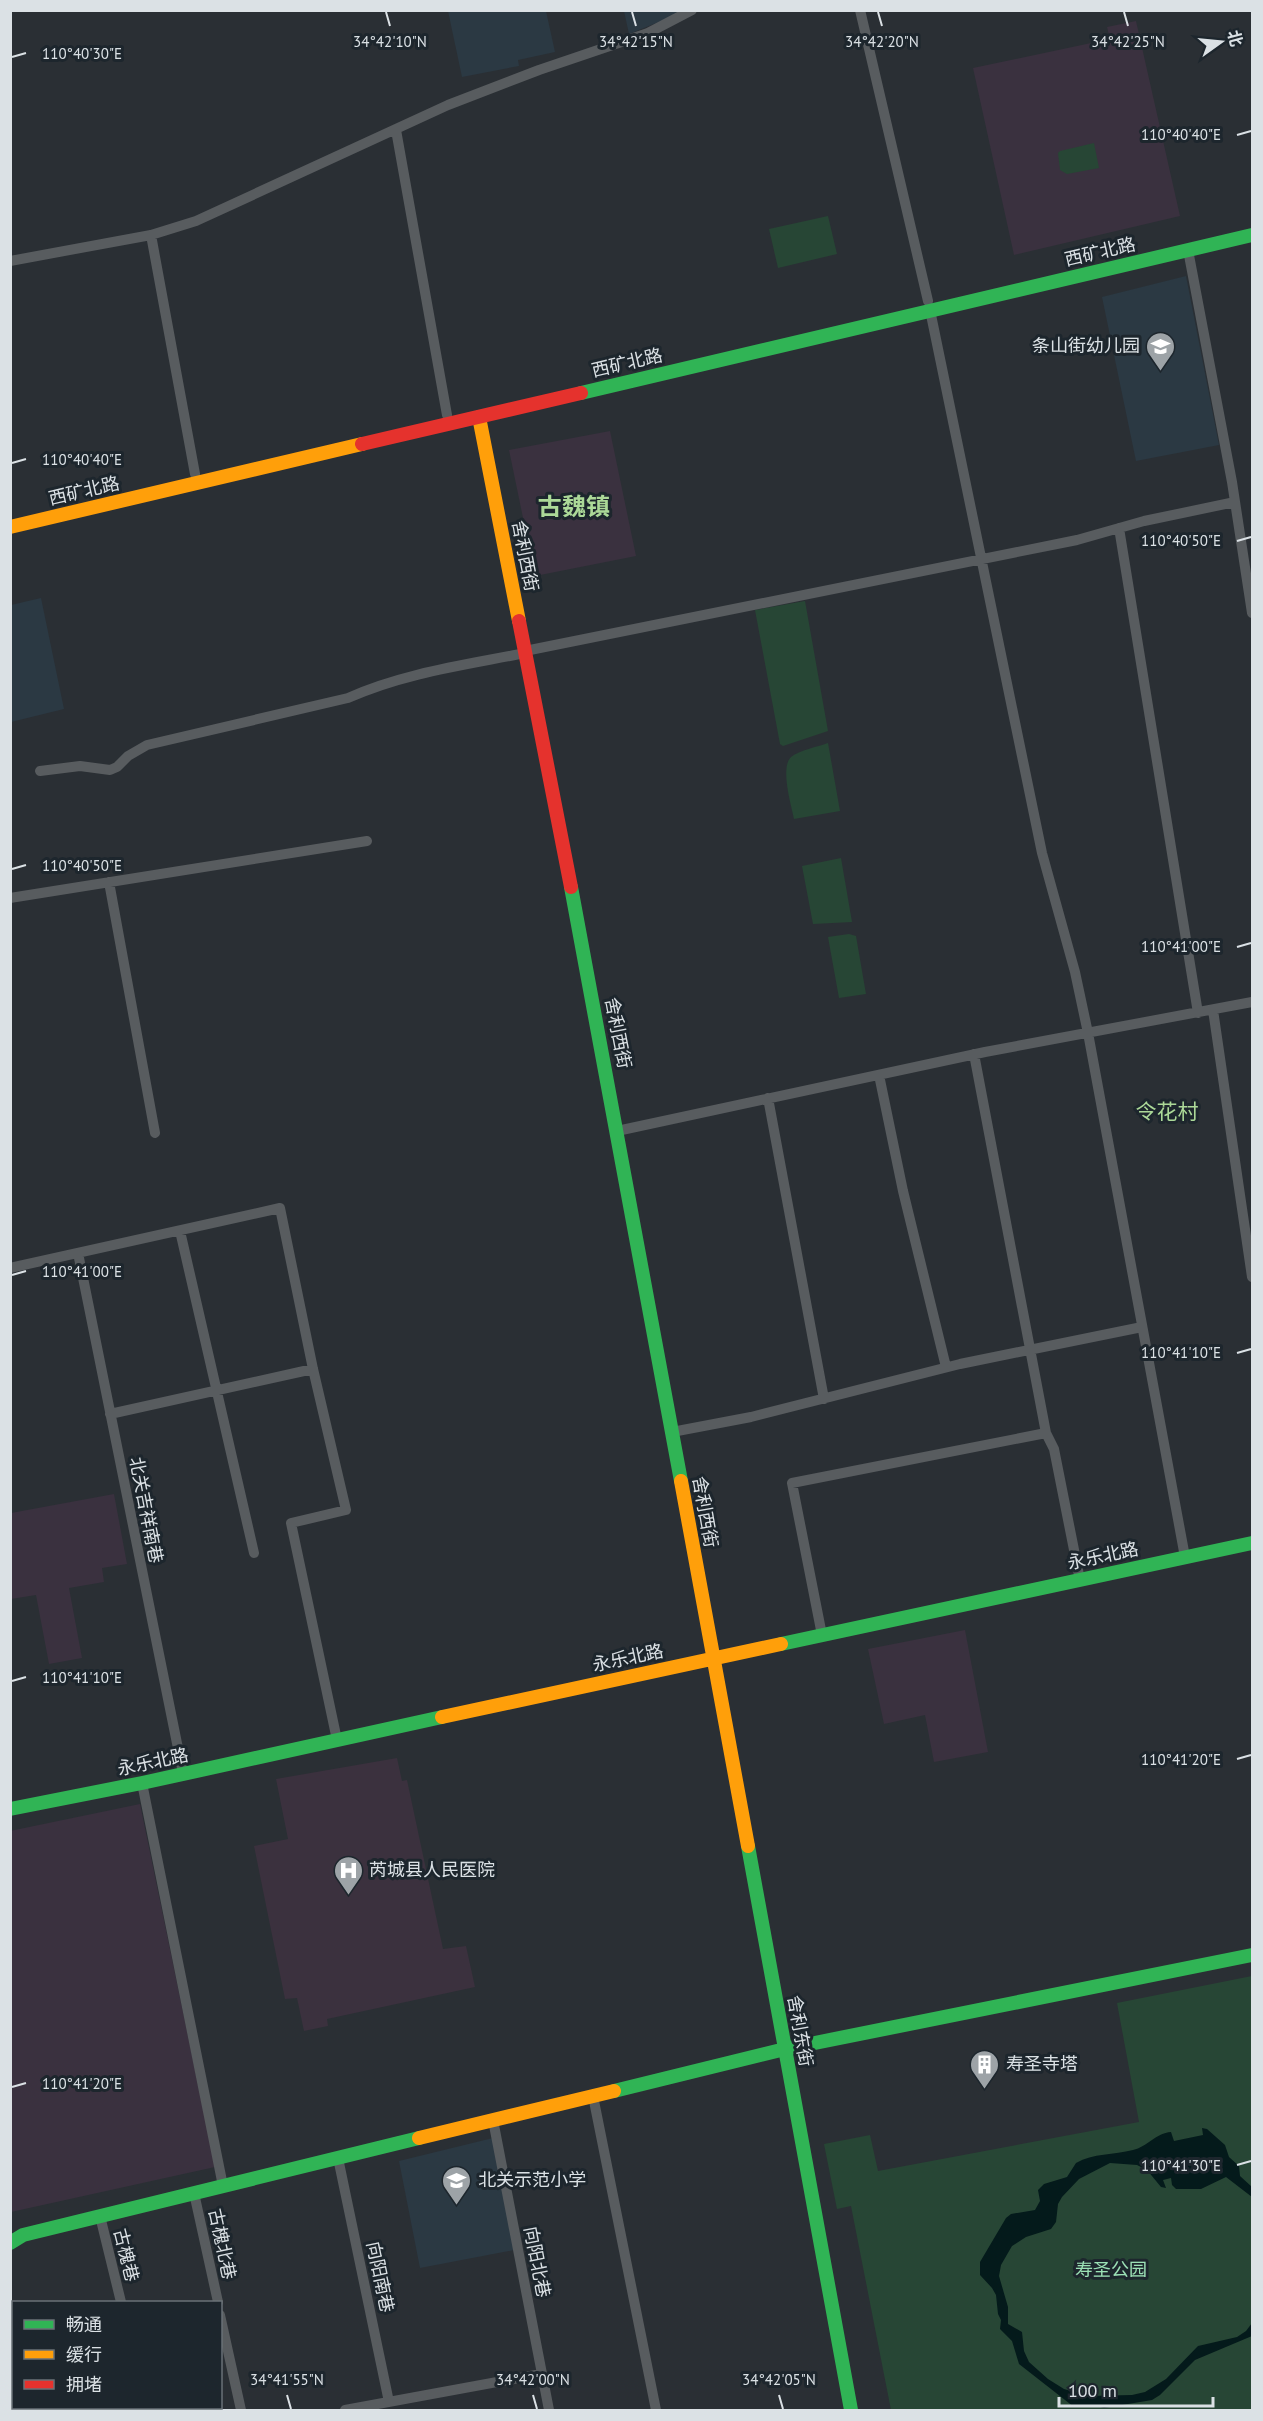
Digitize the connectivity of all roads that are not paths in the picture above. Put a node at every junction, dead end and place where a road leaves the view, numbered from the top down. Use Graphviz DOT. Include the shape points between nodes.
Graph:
graph roads {
  1 [pos="692,10"];
  2 [pos="860,10"];
  3 [pos="396,130"];
  4 [pos="1252,225"];
  5 [pos="151,235"];
  6 [pos="1252,235"];
  7 [pos="1188,250"];
  8 [pos="10,261"];
  9 [pos="929,306"];
  10 [pos="447,415"];
  11 [pos="479,417"];
  12 [pos="195,474"];
  13 [pos="1235,502"];
  14 [pos="10,516"];
  15 [pos="10,527"];
  16 [pos="1119,528"];
  17 [pos="982,560"];
  18 [pos="1252,613"];
  19 [pos="525,652"];
  20 [pos="40,771"];
  21 [pos="367,841"];
  22 [pos="109,882"];
  23 [pos="10,898"];
  24 [pos="1252,1002"];
  25 [pos="1213,1010"];
  26 [pos="1198,1012"];
  27 [pos="1088,1033"];
  28 [pos="974,1054"];
  29 [pos="879,1075"];
  30 [pos="768,1098"];
  31 [pos="617,1131"];
  32 [pos="155,1133"];
  33 [pos="180,1231"];
  34 [pos="78,1253"];
  35 [pos="10,1268"];
  36 [pos="1252,1277"];
  37 [pos="1142,1327"];
  38 [pos="1029,1350"];
  39 [pos="946,1368"];
  40 [pos="313,1369"];
  41 [pos="216,1391"];
  42 [pos="824,1398"];
  43 [pos="110,1414"];
  44 [pos="672,1432"];
  45 [pos="1046,1433"];
  46 [pos="1252,1543"];
  47 [pos="254,1553"];
  48 [pos="1185,1557"];
  49 [pos="1080,1580"];
  50 [pos="822,1635"];
  51 [pos="713,1658"];
  52 [pos="337,1740"];
  53 [pos="183,1773"];
  54 [pos="142,1783"];
  55 [pos="10,1809"];
  56 [pos="1252,1955"];
  57 [pos="785,2049"];
  58 [pos="593,2096"];
  59 [pos="493,2120"];
  60 [pos="338,2158"];
  61 [pos="223,2186"];
  62 [pos="194,2193"];
  63 [pos="100,2216"];
  64 [pos="10,2243"];
  65 [pos="121,2301"];
  66 [pos="218,2301"];
  67 [pos="222,2324"];
  68 [pos="542,2374"];
  69 [pos="389,2402"];
  70 [pos="372,2408"];
  71 [pos="241,2410"];
  72 [pos="345,2410"];
  73 [pos="549,2410"];
  74 [pos="656,2410"];
  75 [pos="851,2410"];
  1 -- 3 [label="street" via="648,33 512,80"];
  2 -- 9 [label="street"];
  3 -- 5 [label="street" via="221,211"];
  3 -- 10 [label="street"];
  4 -- 9 [label="main road, 西矿北路"];
  5 -- 8 [label="street"];
  5 -- 12 [label="street"];
  6 -- 7 [label="main road, 西矿北路"];
  7 -- 9 [label="main road, 西矿北路"];
  7 -- 13 [label="street"];
  9 -- 10 [label="main road, 西矿北路"];
  9 -- 11 [label="main road, 西矿北路"];
  9 -- 17 [label="street"];
  10 -- 12 [label="main road, 西矿北路"];
  11 -- 15 [label="main road, 西矿北路"];
  11 -- 19 [label="main road, 舍利西街"];
  12 -- 14 [label="main road, 西矿北路"];
  13 -- 16 [label="street"];
  13 -- 18 [label="street"];
  16 -- 17 [label="street"];
  16 -- 26 [label="street"];
  17 -- 19 [label="street"];
  17 -- 27 [label="street" via="1042,853"];
  19 -- 20 [label="street" via="378,684 348,698 147,744 110,770 80,766"];
  19 -- 31 [label="main road, 舍利西街"];
  21 -- 22 [label="street"];
  22 -- 23 [label="street"];
  22 -- 32 [label="street"];
  24 -- 25 [label="street"];
  25 -- 26 [label="street"];
  25 -- 36 [label="street"];
  26 -- 27 [label="street"];
  27 -- 28 [label="street"];
  27 -- 37 [label="street"];
  28 -- 29 [label="street"];
  28 -- 38 [label="street"];
  29 -- 30 [label="street"];
  29 -- 39 [label="street"];
  30 -- 31 [label="street"];
  30 -- 42 [label="street"];
  31 -- 44 [label="main road, 舍利西街"];
  33 -- 34 [label="street"];
  33 -- 40 [label="street" via="280,1208"];
  33 -- 41 [label="street"];
  34 -- 35 [label="street"];
  34 -- 43 [label="street, 北关吉祥南巷"];
  37 -- 38 [label="street"];
  37 -- 48 [label="street"];
  38 -- 39 [label="street"];
  38 -- 45 [label="street"];
  39 -- 42 [label="street"];
  40 -- 41 [label="street"];
  40 -- 52 [label="street" via="345,1510 291,1523"];
  41 -- 43 [label="street"];
  41 -- 47 [label="street"];
  42 -- 44 [label="street"];
  43 -- 53 [label="street, 北关吉祥南巷"];
  44 -- 51 [label="main road, 舍利西街"];
  45 -- 49 [label="street" via="1054,1449"];
  45 -- 50 [label="street" via="792,1483"];
  46 -- 48 [label="main road, 永乐北路"];
  48 -- 49 [label="main road, 永乐北路"];
  49 -- 50 [label="main road, 永乐北路"];
  50 -- 51 [label="main road, 永乐北路"];
  51 -- 52 [label="main road, 永乐北路"];
  51 -- 57 [label="main road, 舍利东街"];
  52 -- 53 [label="main road, 永乐北路"];
  53 -- 54 [label="main road, 永乐北路"];
  54 -- 55 [label="main road, 永乐北路"];
  54 -- 61 [label="street"];
  56 -- 57 [label="main road"];
  57 -- 58 [label="main road"];
  57 -- 75 [label="main road, 舍利东街"];
  58 -- 59 [label="main road"];
  58 -- 74 [label="street"];
  59 -- 60 [label="main road"];
  59 -- 68 [label="street, 向阳北巷"];
  60 -- 61 [label="main road"];
  60 -- 69 [label="street, 向阳南巷"];
  61 -- 62 [label="main road"];
  62 -- 63 [label="main road"];
  62 -- 66 [label="street, 古槐北巷"];
  63 -- 64 [label="main road" via="23,2235"];
  63 -- 65 [label="street, 古槐巷"];
  67 -- 71 [label="street"];
  68 -- 69 [label="street"];
  68 -- 73 [label="street, 向阳北巷"];
  69 -- 70 [label="street"];
  70 -- 72 [label="street"];
}
